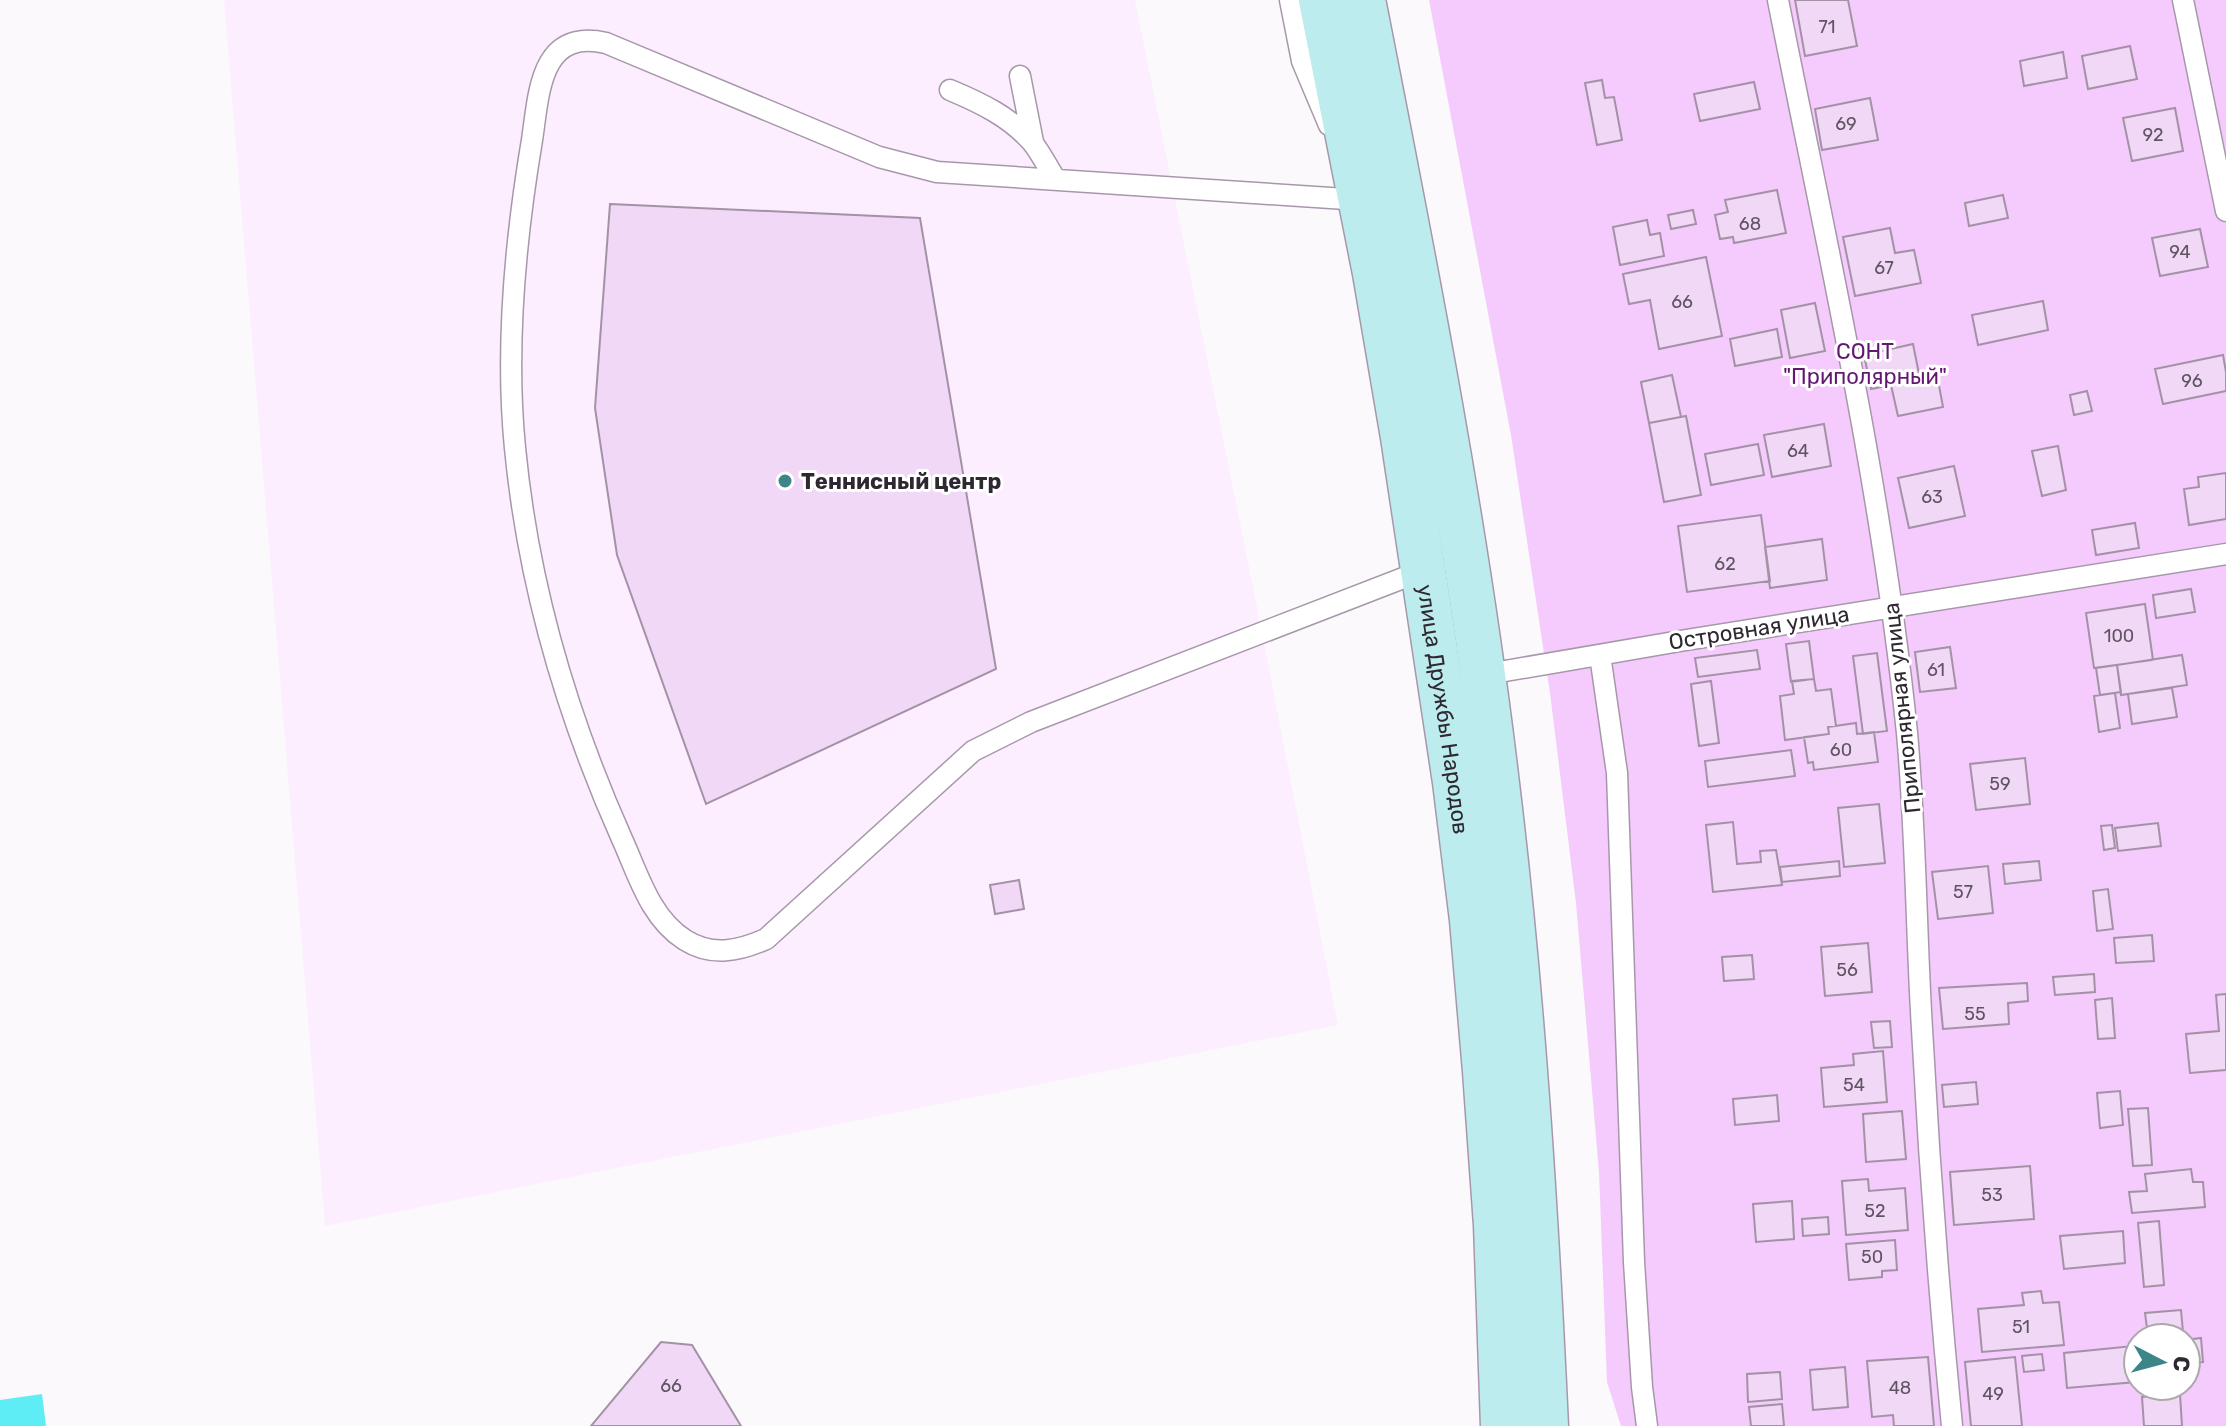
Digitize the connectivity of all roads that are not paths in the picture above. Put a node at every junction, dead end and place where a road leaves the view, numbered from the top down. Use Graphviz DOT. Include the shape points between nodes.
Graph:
graph roads {
  1 [pos="1290,0"];
  2 [pos="1321,0"];
  3 [pos="1363,0"];
  4 [pos="1778,0"];
  5 [pos="2183,0"];
  6 [pos="1020,76"];
  7 [pos="950,90"];
  8 [pos="1033,143"];
  9 [pos="1056,180"];
  10 [pos="1361,200"];
  11 [pos="2226,211"];
  12 [pos="2226,554"];
  13 [pos="1424,570"];
  14 [pos="1891,607"];
  15 [pos="1600,655"];
  16 [pos="1482,675"];
  17 [pos="1503,1426"];
  18 [pos="1546,1426"];
  19 [pos="1647,1426"];
  20 [pos="1952,1426"];
  1 -- 10 [label="lane" via="1302,61"];
  2 -- 10 [label="main road, улица Дружбы Народов"];
  3 -- 16 [label="main road, улица Дружбы Народов" via="1445,432"];
  4 -- 14 [label="lane, Приполярная улица" via="1880,522"];
  5 -- 11 [label="lane"];
  6 -- 8 [label="lane"];
  7 -- 8 [label="lane" via="1010,120"];
  8 -- 9 [label="lane"];
  9 -- 10 [label="lane"];
  9 -- 13 [label="lane" via="937,172 879,157 591,39 555,54 543,73 514,280 511,360 522,505 572,711 603,796 651,904 667,925 703,949 744,948 766,939 973,751 1031,722"];
  10 -- 13 [label="main road, улица Дружбы Народов"];
  12 -- 14 [label="lane, Островная улица"];
  13 -- 17 [label="main road, улица Дружбы Народов" via="1472,920 1496,1225"];
  14 -- 15 [label="lane, Островная улица"];
  14 -- 20 [label="lane, Приполярная улица" via="1912,791 1921,1027"];
  15 -- 16 [label="lane, Островная улица"];
  15 -- 19 [label="lane" via="1617,773 1634,1262"];
  16 -- 18 [label="main road, улица Дружбы Народов" via="1525,1068"];
}
